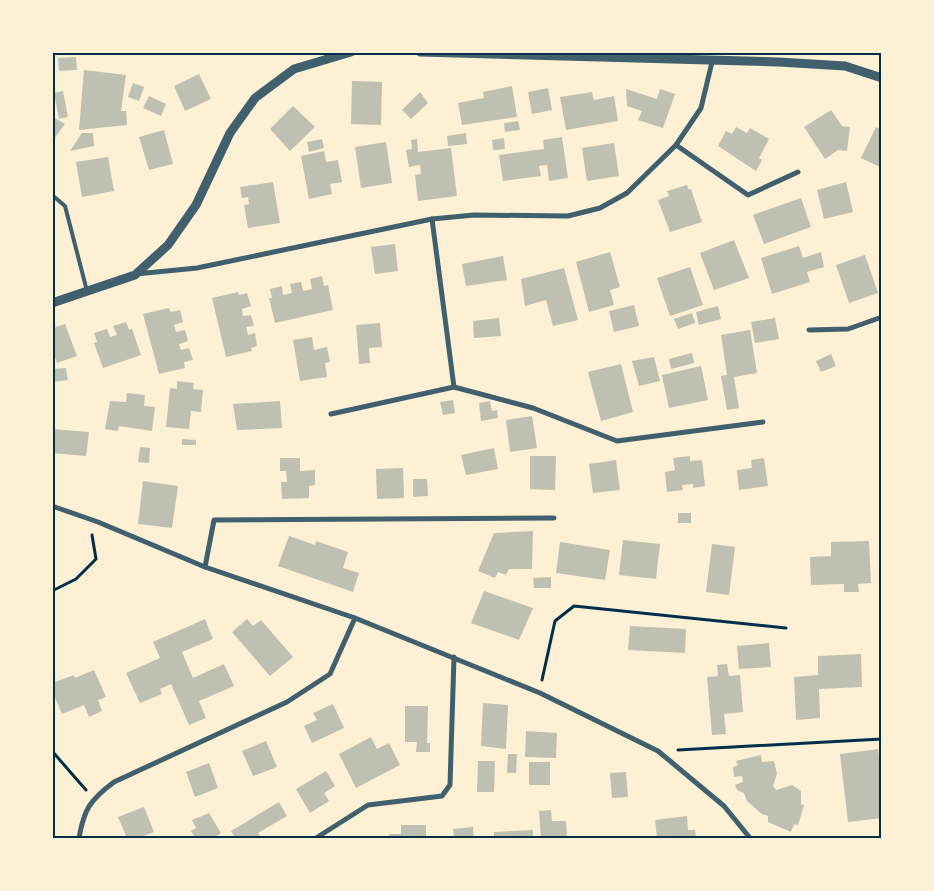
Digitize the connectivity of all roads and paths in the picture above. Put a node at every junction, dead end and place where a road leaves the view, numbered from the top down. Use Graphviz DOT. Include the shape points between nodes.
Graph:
graph roads {
  1 [pos="351,52"];
  2 [pos="420,52"];
  3 [pos="712,62"];
  4 [pos="882,78"];
  5 [pos="676,145"];
  6 [pos="798,172"];
  7 [pos="52,195"];
  8 [pos="432,219"];
  9 [pos="134,275"];
  10 [pos="87,291"];
  11 [pos="52,303"];
  12 [pos="882,317"];
  13 [pos="809,330"];
  14 [pos="454,387"];
  15 [pos="331,414"];
  16 [pos="763,422"];
  17 [pos="52,506"];
  18 [pos="554,518"];
  19 [pos="98,522"];
  20 [pos="205,567"];
  21 [pos="52,591"];
  22 [pos="355,618"];
  23 [pos="786,628"];
  24 [pos="454,658"];
  25 [pos="540,693"];
  26 [pos="882,739"];
  27 [pos="52,751"];
  28 [pos="658,751"];
  29 [pos="93,798"];
  30 [pos="79,838"];
  31 [pos="316,838"];
  32 [pos="750,838"];
  1 -- 9 [label="street" via="294,69 255,98 230,133 196,205 168,245"];
  2 -- 3 [label="street"];
  3 -- 4 [label="street" via="844,66"];
  3 -- 5 [label="street" via="701,108"];
  5 -- 6 [label="street" via="748,195"];
  5 -- 8 [label="street" via="627,193 600,208 568,216 474,215"];
  7 -- 10 [label="lane" via="66,206"];
  8 -- 9 [label="street" via="198,268"];
  8 -- 14 [label="street"];
  9 -- 10 [label="street"];
  10 -- 11 [label="street"];
  12 -- 13 [label="street" via="848,329"];
  14 -- 15 [label="street"];
  14 -- 16 [label="street" via="533,408 617,441"];
  17 -- 19 [label="street"];
  18 -- 20 [label="street" via="214,520"];
  19 -- 20 [label="street"];
  19 -- 21 [label="path" via="92,533 96,559 76,579"];
  20 -- 22 [label="street"];
  22 -- 24 [label="street"];
  22 -- 29 [label="street" via="330,674 287,702 114,782"];
  23 -- 25 [label="path" via="574,606 555,621"];
  24 -- 25 [label="street"];
  24 -- 31 [label="street" via="450,784 442,796 368,806"];
  25 -- 28 [label="street"];
  26 -- 28 [label="path"];
  27 -- 29 [label="path"];
  28 -- 32 [label="street" via="724,806"];
  29 -- 30 [label="street" via="82,817"];
}
